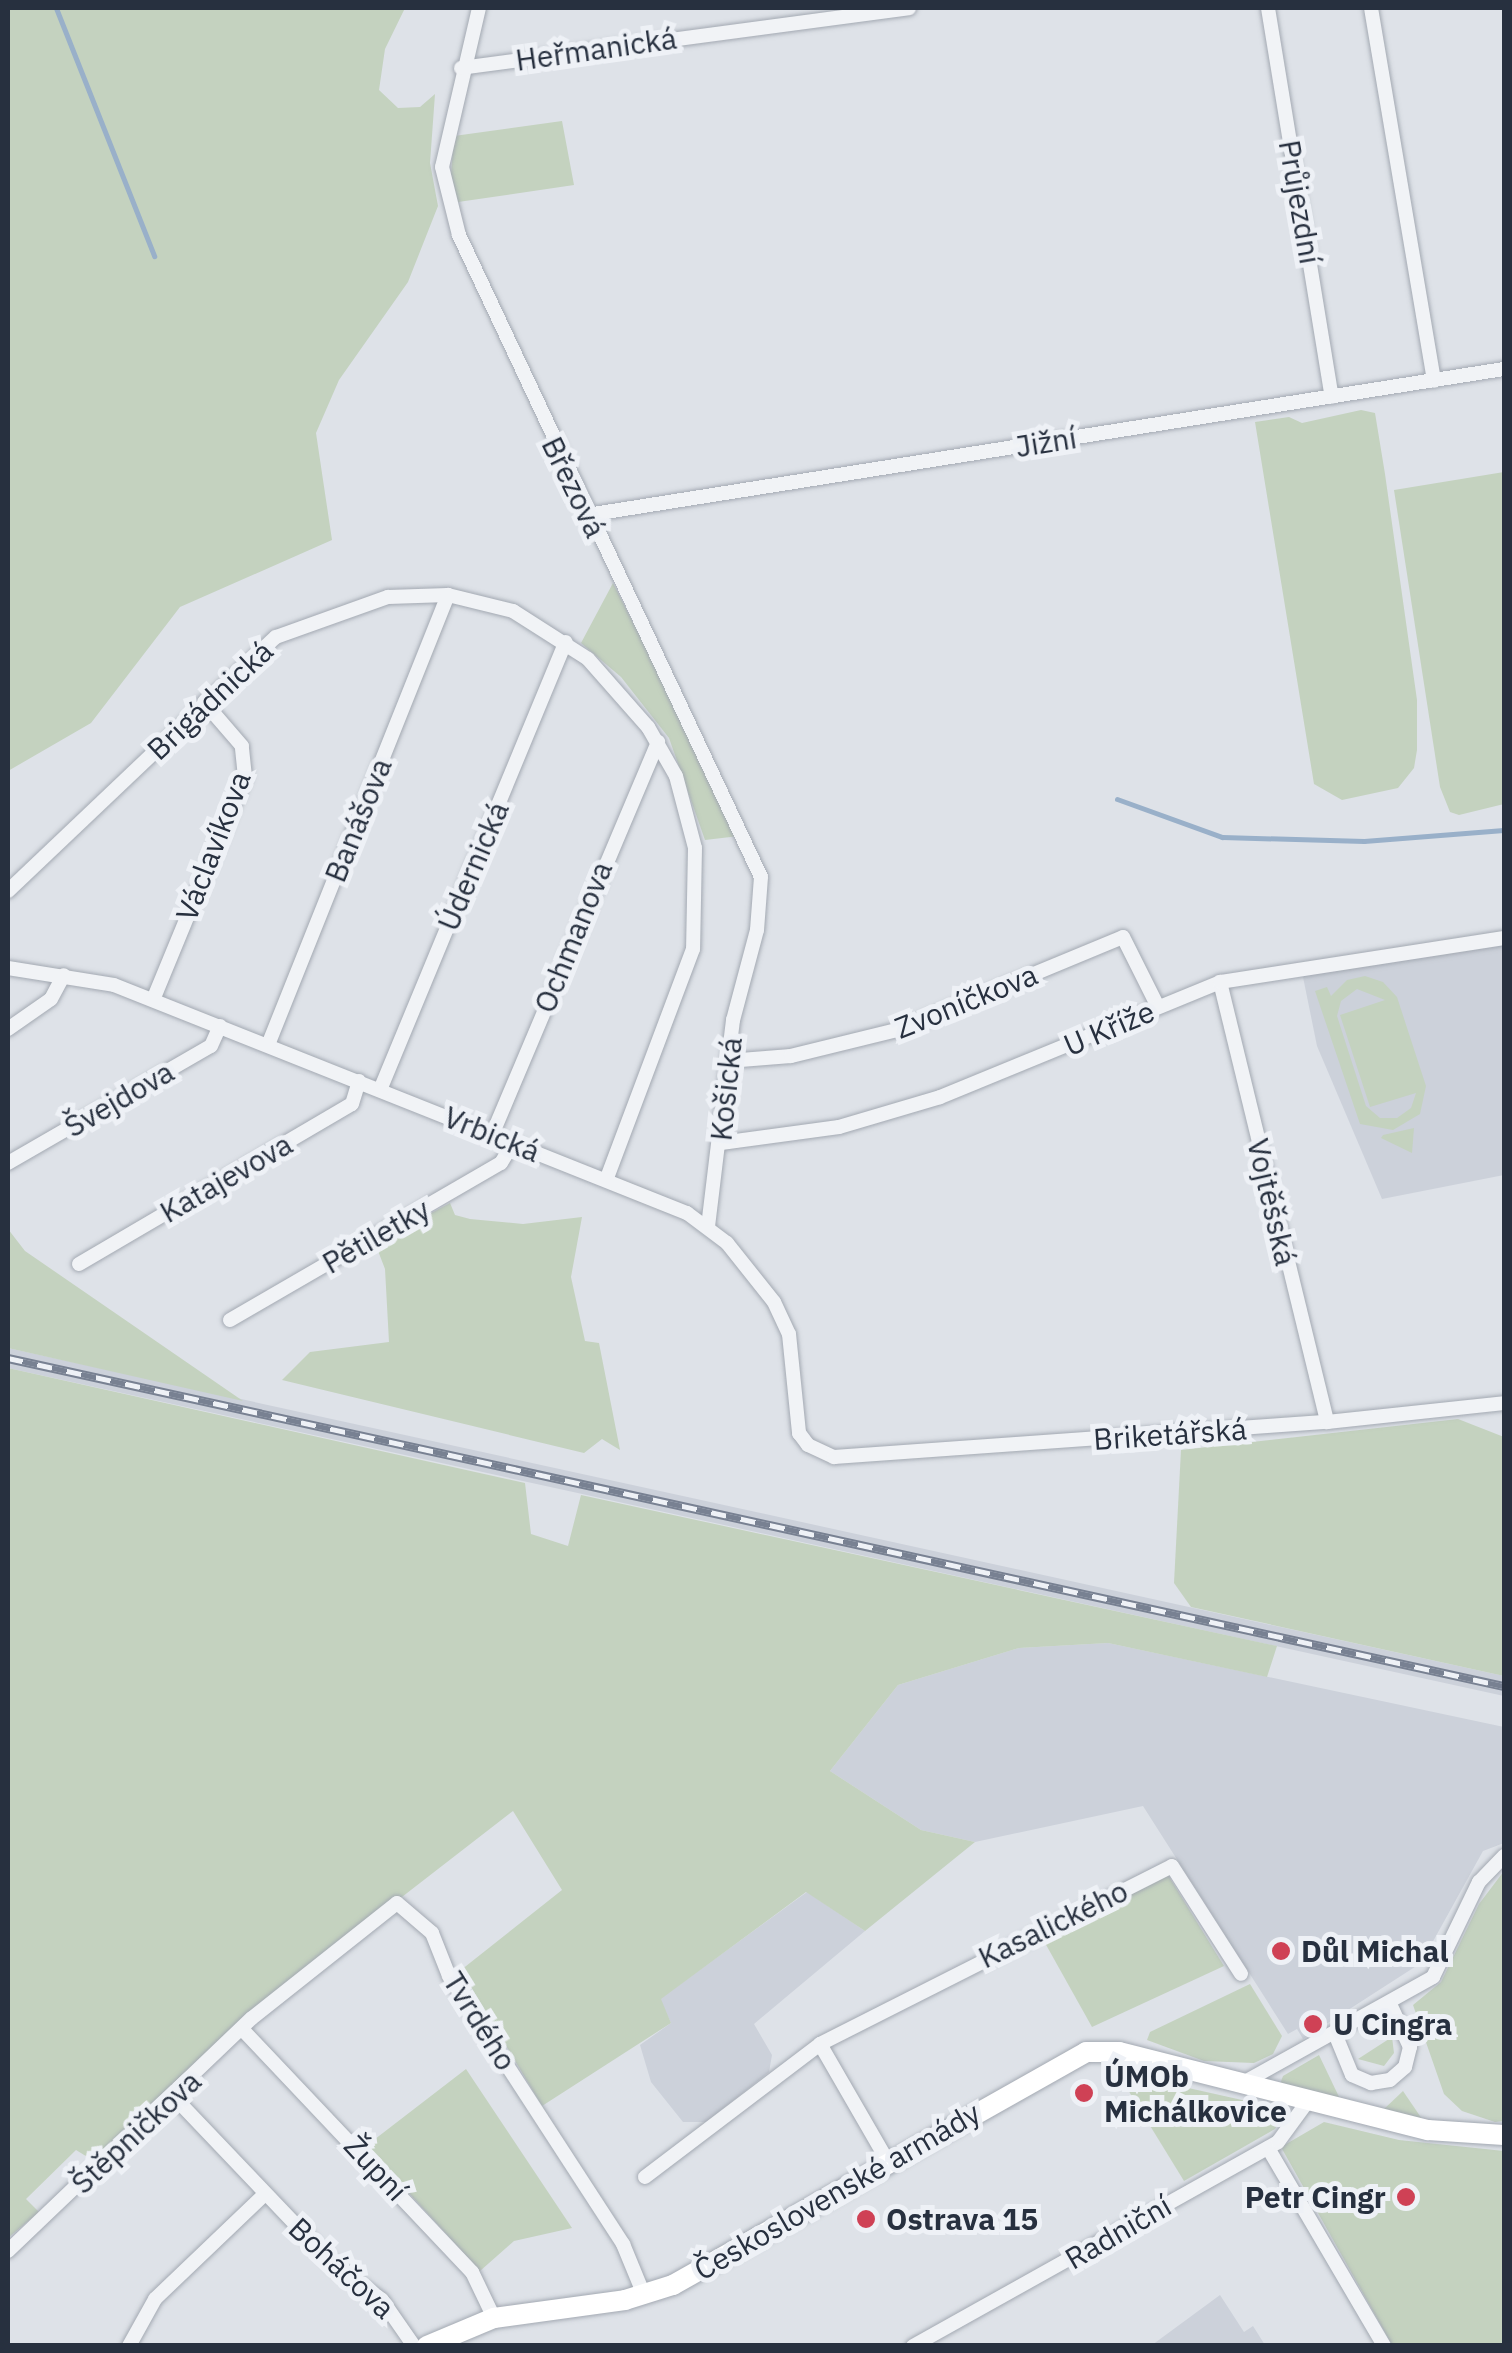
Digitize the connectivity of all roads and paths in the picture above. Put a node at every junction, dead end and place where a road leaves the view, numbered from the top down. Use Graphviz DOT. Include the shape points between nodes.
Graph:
graph roads {
  1 [pos="479,8"];
  2 [pos="909,8"];
  3 [pos="1268,8"];
  4 [pos="1371,8"];
  5 [pos="461,68"];
  6 [pos="1504,369"];
  7 [pos="1434,382"];
  8 [pos="1332,397"];
  9 [pos="587,515"];
  10 [pos="448,595"];
  11 [pos="566,642"];
  12 [pos="204,702"];
  13 [pos="658,742"];
  14 [pos="8,891"];
  15 [pos="1504,938"];
  16 [pos="748,954"];
  17 [pos="8,968"];
  18 [pos="64,975"];
  19 [pos="1220,982"];
  20 [pos="153,1000"];
  21 [pos="1158,1007"];
  22 [pos="220,1026"];
  23 [pos="8,1029"];
  24 [pos="268,1045"];
  25 [pos="728,1061"];
  26 [pos="359,1081"];
  27 [pos="380,1090"];
  28 [pos="492,1135"];
  29 [pos="513,1143"];
  30 [pos="721,1143"];
  31 [pos="8,1163"];
  32 [pos="606,1180"];
  33 [pos="708,1226"];
  34 [pos="79,1264"];
  35 [pos="230,1320"];
  36 [pos="1504,1402"];
  37 [pos="1326,1422"];
  38 [pos="834,1456"];
  39 [pos="1504,1856"];
  40 [pos="1241,1974"];
  41 [pos="1391,2006"];
  42 [pos="261,2010"];
  43 [pos="242,2029"];
  44 [pos="1336,2036"];
  45 [pos="820,2044"];
  46 [pos="1240,2084"];
  47 [pos="175,2098"];
  48 [pos="1308,2102"];
  49 [pos="1504,2135"];
  50 [pos="1268,2148"];
  51 [pos="888,2162"];
  52 [pos="644,2176"];
  53 [pos="266,2194"];
  54 [pos="8,2251"];
  55 [pos="644,2295"];
  56 [pos="494,2318"];
  57 [pos="129,2346"];
  58 [pos="414,2346"];
  59 [pos="427,2346"];
  60 [pos="913,2346"];
  61 [pos="1384,2346"];
  1 -- 5 [label="street, Březová"];
  2 -- 5 [label="street, Heřmanická"];
  3 -- 8 [label="street, Průjezdní"];
  4 -- 7 [label="street"];
  5 -- 9 [label="street, Březová" via="442,167 459,235"];
  6 -- 7 [label="street, Jižní"];
  7 -- 8 [label="street, Jižní"];
  8 -- 9 [label="street, Jižní"];
  9 -- 16 [label="street, Březová" via="747,836 762,901"];
  10 -- 11 [label="street, Brigádnická" via="513,610"];
  10 -- 12 [label="street, Brigádnická" via="388,596 309,622 254,654"];
  10 -- 24 [label="street, Banášova"];
  11 -- 13 [label="street, Brigádnická" via="614,683"];
  11 -- 27 [label="street, Údernická"];
  12 -- 14 [label="street, Brigádnická"];
  12 -- 20 [label="street, Václavíkova" via="242,746 245,777"];
  13 -- 28 [label="street, Ochmanova"];
  13 -- 32 [label="street, Brigádnická" via="686,807 698,911 680,995"];
  15 -- 19 [label="street, U Kříže"];
  16 -- 25 [label="street, Košická"];
  17 -- 18 [label="street, Vrbická"];
  18 -- 20 [label="street, Vrbická"];
  18 -- 23 [label="street" via="51,999"];
  19 -- 21 [label="street, U Kříže"];
  19 -- 37 [label="street, Vojtěšská"];
  20 -- 22 [label="street, Vrbická"];
  21 -- 25 [label="street, Zvoníčkova" via="1122,937 902,1029 790,1056"];
  21 -- 30 [label="street, U Kříže" via="940,1097 840,1127"];
  22 -- 24 [label="street, Vrbická"];
  22 -- 31 [label="street, Švejdova" via="211,1046"];
  24 -- 26 [label="street, Vrbická"];
  25 -- 30 [label="street, Košická"];
  26 -- 27 [label="street, Vrbická"];
  26 -- 34 [label="street, Katajevova" via="352,1104"];
  27 -- 28 [label="street, Vrbická"];
  28 -- 29 [label="street, Vrbická"];
  29 -- 32 [label="street, Vrbická"];
  29 -- 35 [label="street, Pětiletky" via="501,1163"];
  30 -- 33 [label="street, Košická"];
  32 -- 33 [label="street, Vrbická"];
  33 -- 38 [label="street, Vrbická" via="784,1319 799,1433 808,1445"];
  36 -- 37 [label="street, Briketářská"];
  37 -- 38 [label="street, Briketářská"];
  39 -- 41 [label="street" via="1479,1882 1433,1977"];
  40 -- 45 [label="street, Kasalického" via="1172,1866"];
  41 -- 44 [label="street"];
  41 -- 44 [label="street" via="1410,2047 1405,2066 1390,2080 1370,2083 1352,2075"];
  42 -- 43 [label="street, Štěpničkova"];
  42 -- 55 [label="street, Tvrdého" via="397,1904 406,1906 432,1933 449,1976 623,2244"];
  43 -- 47 [label="street, Štěpničkova"];
  43 -- 56 [label="street, Župní" via="472,2272"];
  44 -- 46 [label="street"];
  45 -- 51 [label="street"];
  45 -- 52 [label="street, Kasalického"];
  46 -- 48 [label="street, Československé armády"];
  46 -- 51 [label="street, Československé armády" via="1119,2052 1086,2052"];
  47 -- 53 [label="street, Boháčova"];
  47 -- 54 [label="street, Štěpničkova"];
  48 -- 49 [label="street, Československé armády" via="1413,2127"];
  48 -- 50 [label="street, Radniční" via="1296,2125"];
  50 -- 60 [label="street, Radniční"];
  50 -- 61 [label="street"];
  51 -- 55 [label="street, Československé armády" via="697,2273"];
  53 -- 57 [label="street, Boháčova" via="155,2299"];
  53 -- 58 [label="street, Boháčova" via="334,2265 382,2300"];
  55 -- 56 [label="street, Československé armády"];
  56 -- 59 [label="street, Československé armády"];
}
